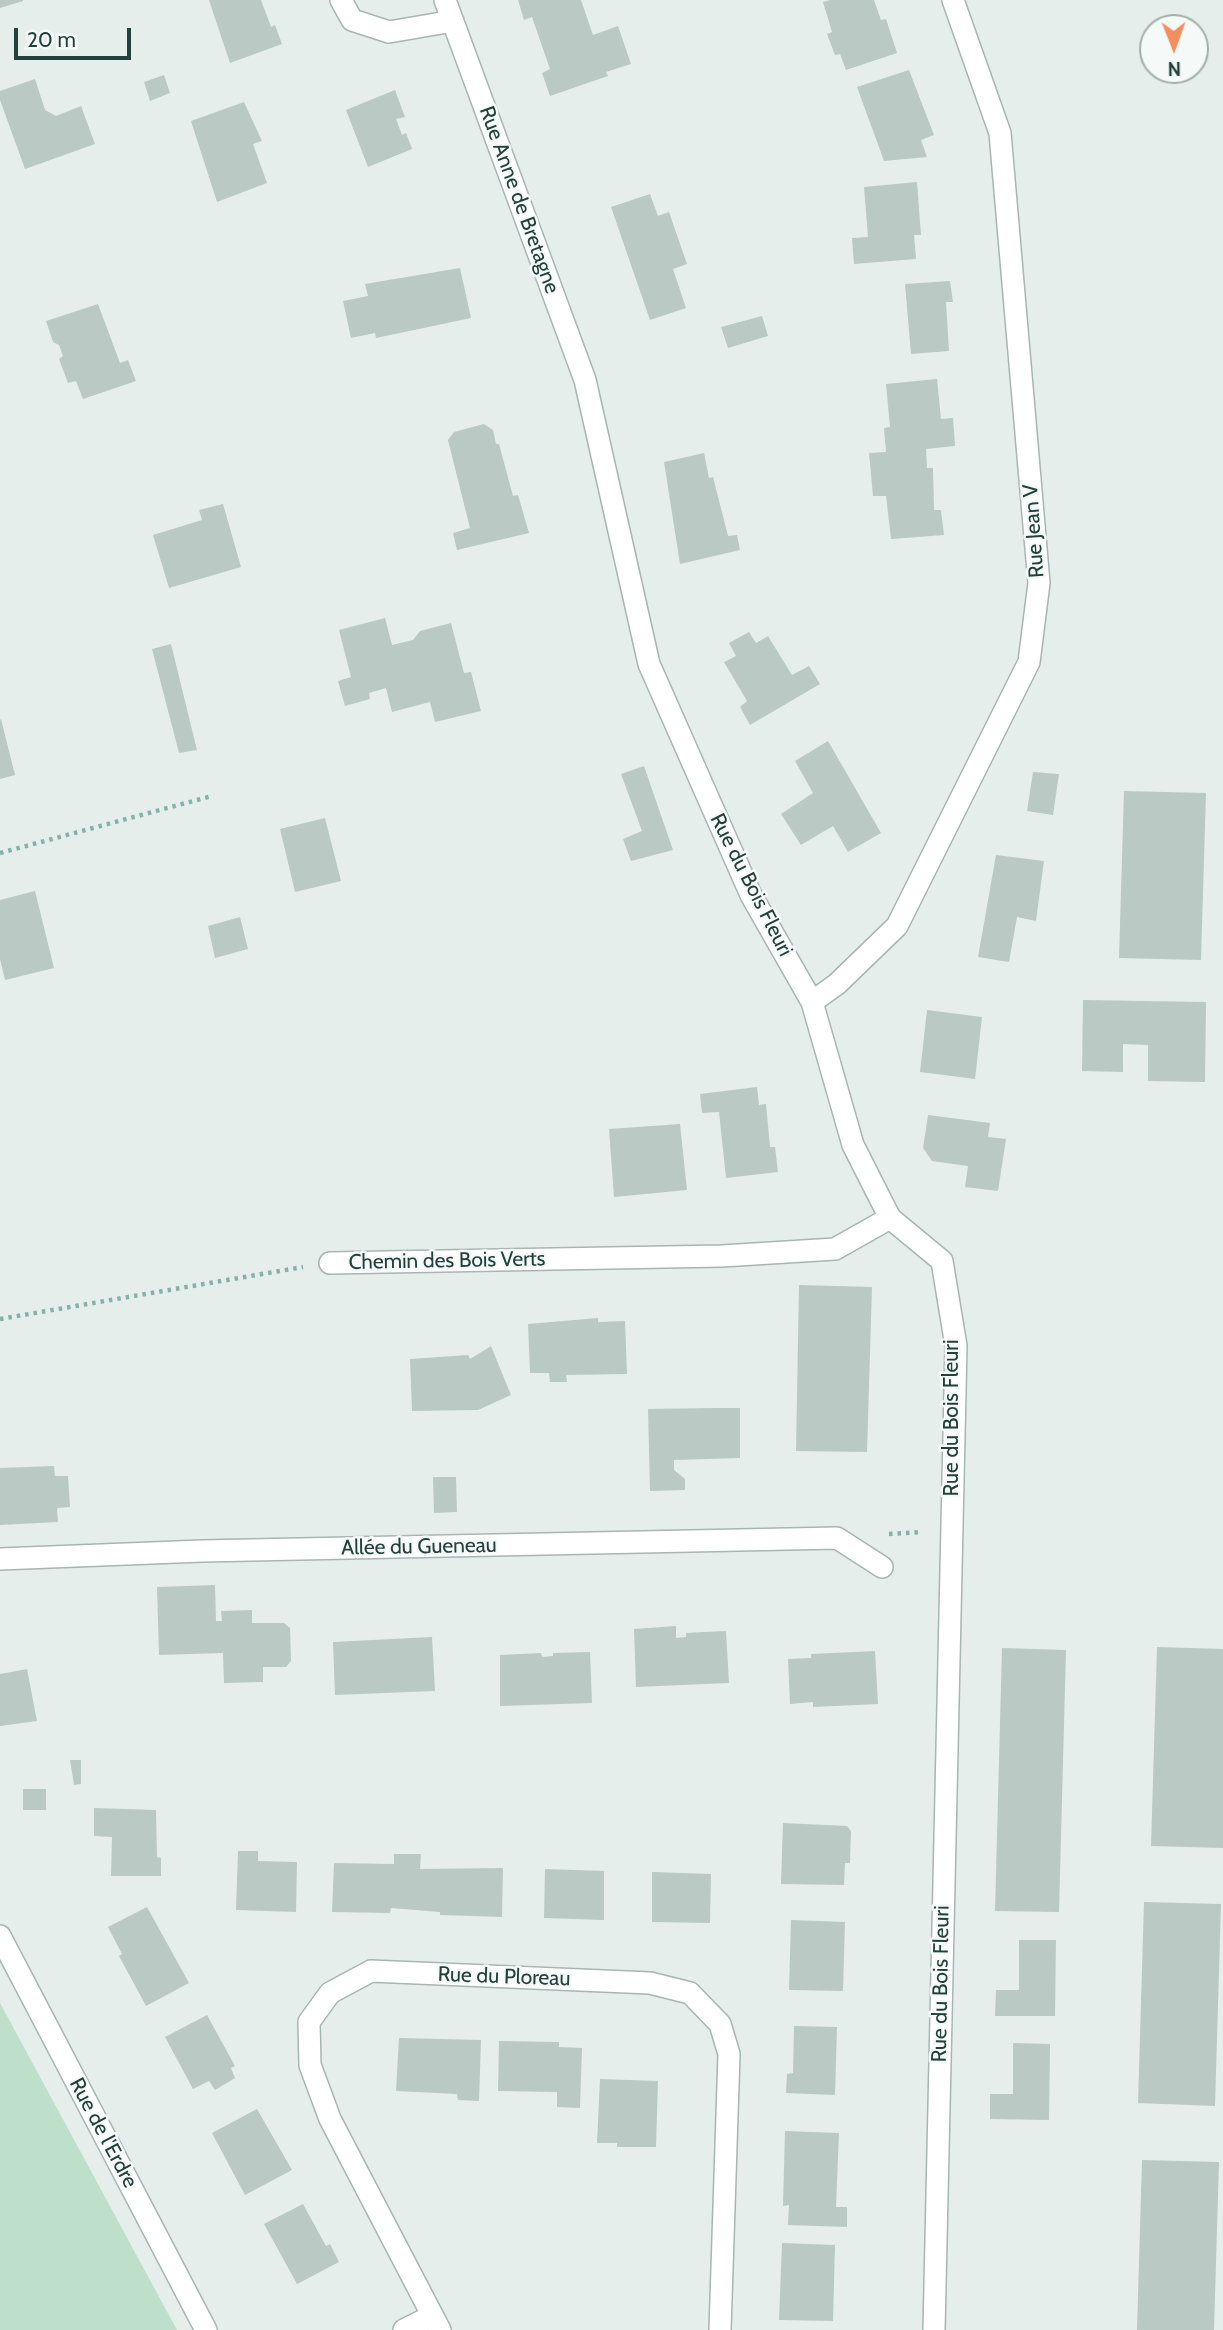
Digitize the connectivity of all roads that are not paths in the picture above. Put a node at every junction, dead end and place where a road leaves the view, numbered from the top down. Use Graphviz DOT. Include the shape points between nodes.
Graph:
graph roads {
  1 [pos="341,0"];
  2 [pos="445,0"];
  3 [pos="953,0"];
  4 [pos="453,21"];
  5 [pos="585,380"];
  6 [pos="812,1002"];
  7 [pos="890,1217"];
  8 [pos="330,1263"];
  9 [pos="0,1559"];
  10 [pos="882,1566"];
  11 [pos="0,1936"];
  12 [pos="436,2323"];
  13 [pos="206,2330"];
  14 [pos="404,2330"];
  15 [pos="720,2330"];
  16 [pos="934,2330"];
  1 -- 4 [label="street" via="352,20 389,32"];
  2 -- 4 [label="street, Rue Anne de Bretagne"];
  3 -- 6 [label="street, Rue Jean V" via="1000,133 1039,583 1029,662 897,926"];
  4 -- 5 [label="street, Rue Anne de Bretagne"];
  5 -- 6 [label="street, Rue du Bois Fleuri" via="649,664 751,895"];
  6 -- 7 [label="street, Rue du Bois Fleuri" via="853,1145"];
  7 -- 8 [label="street, Chemin des Bois Verts" via="835,1249 722,1256"];
  7 -- 16 [label="street, Rue du Bois Fleuri" via="942,1261 956,1346"];
  9 -- 10 [label="street, Allée du Gueneau" via="837,1538"];
  11 -- 13 [label="street, Rue de l'Erdre"];
  12 -- 14 [label="street, Rue du Ploreau"];
  12 -- 15 [label="street, Rue du Ploreau" via="330,2119 310,2065 309,2022 330,1993 371,1972 650,1983 690,1993 720,2024 729,2054"];
}
